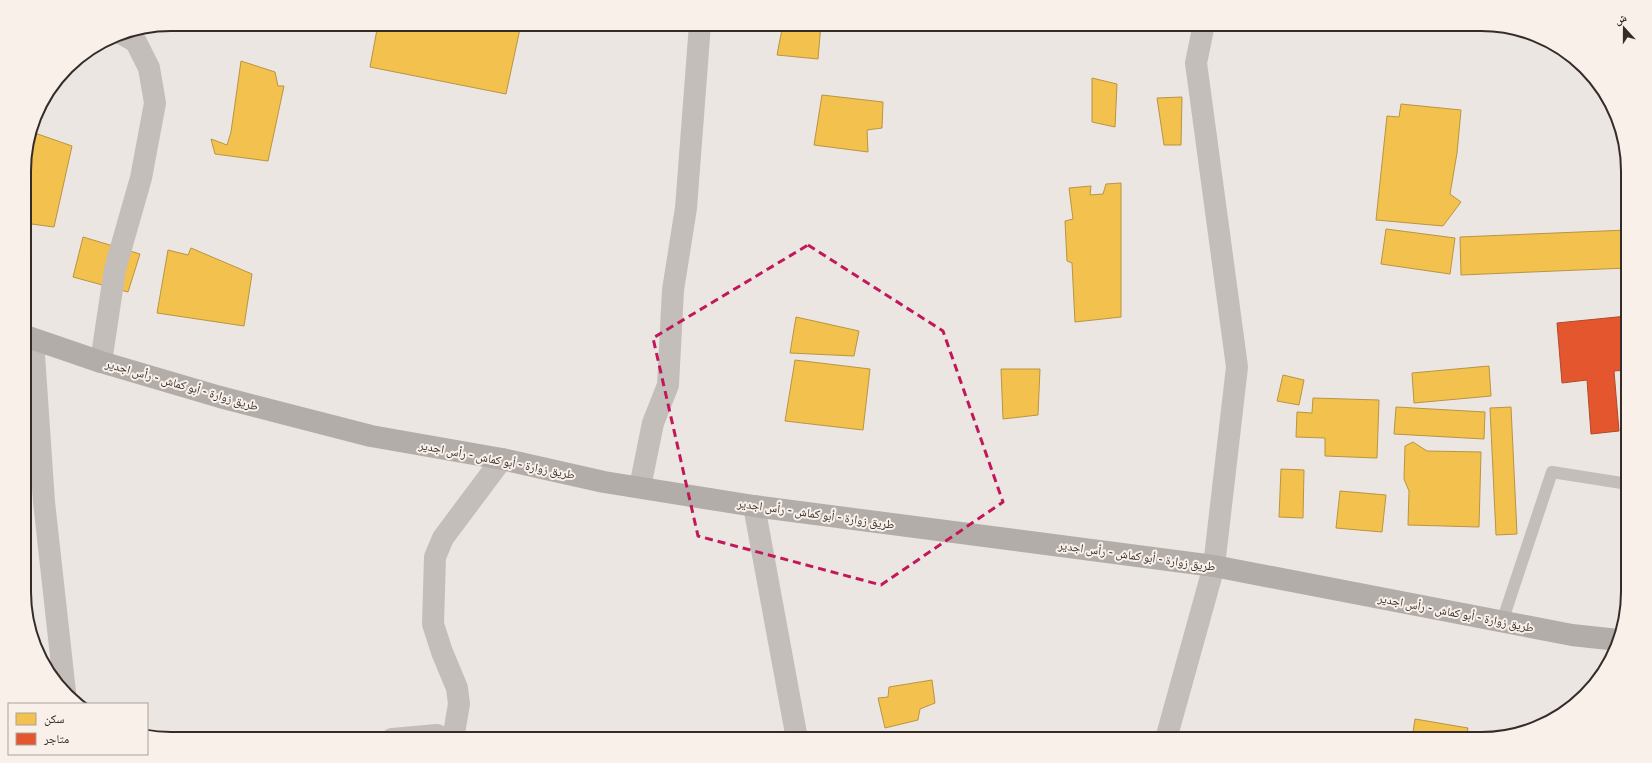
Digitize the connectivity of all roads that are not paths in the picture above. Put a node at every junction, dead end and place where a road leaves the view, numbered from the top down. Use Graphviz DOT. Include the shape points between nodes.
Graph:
graph roads {
  1 [pos="699,31"];
  2 [pos="1203,31"];
  3 [pos="128,38"];
  4 [pos="31,339"];
  5 [pos="31,360"];
  6 [pos="100,362"];
  7 [pos="502,459"];
  8 [pos="1621,483"];
  9 [pos="640,487"];
  10 [pos="754,506"];
  11 [pos="1214,566"];
  12 [pos="1502,622"];
  13 [pos="1613,639"];
  14 [pos="64,681"];
  15 [pos="454,732"];
  16 [pos="796,732"];
  17 [pos="1168,732"];
  1 -- 9 [label="street" via="686,208 673,290 668,385 653,423"];
  2 -- 11 [label="street" via="1196,63 1237,367"];
  3 -- 6 [label="street" via="136,42 149,68 155,103 141,178 115,270"];
  4 -- 6 [label="main road, طريق زوارة - أبو كماش - رأس اجدير"];
  5 -- 14 [label="street"];
  6 -- 7 [label="main road, طريق زوارة - أبو كماش - رأس اجدير" via="220,398 371,436"];
  7 -- 9 [label="main road, طريق زوارة - أبو كماش - رأس اجدير" via="604,482"];
  7 -- 15 [label="street" via="444,538 435,557 433,624 457,688 459,704"];
  8 -- 12 [label="lane" via="1552,472"];
  9 -- 10 [label="main road, طريق زوارة - أبو كماش - رأس اجدير"];
  10 -- 11 [label="main road, طريق زوارة - أبو كماش - رأس اجدير"];
  10 -- 16 [label="street"];
  11 -- 12 [label="main road, طريق زوارة - أبو كماش - رأس اجدير"];
  11 -- 17 [label="street"];
  12 -- 13 [label="main road, طريق زوارة - أبو كماش - رأس اجدير"];
}
